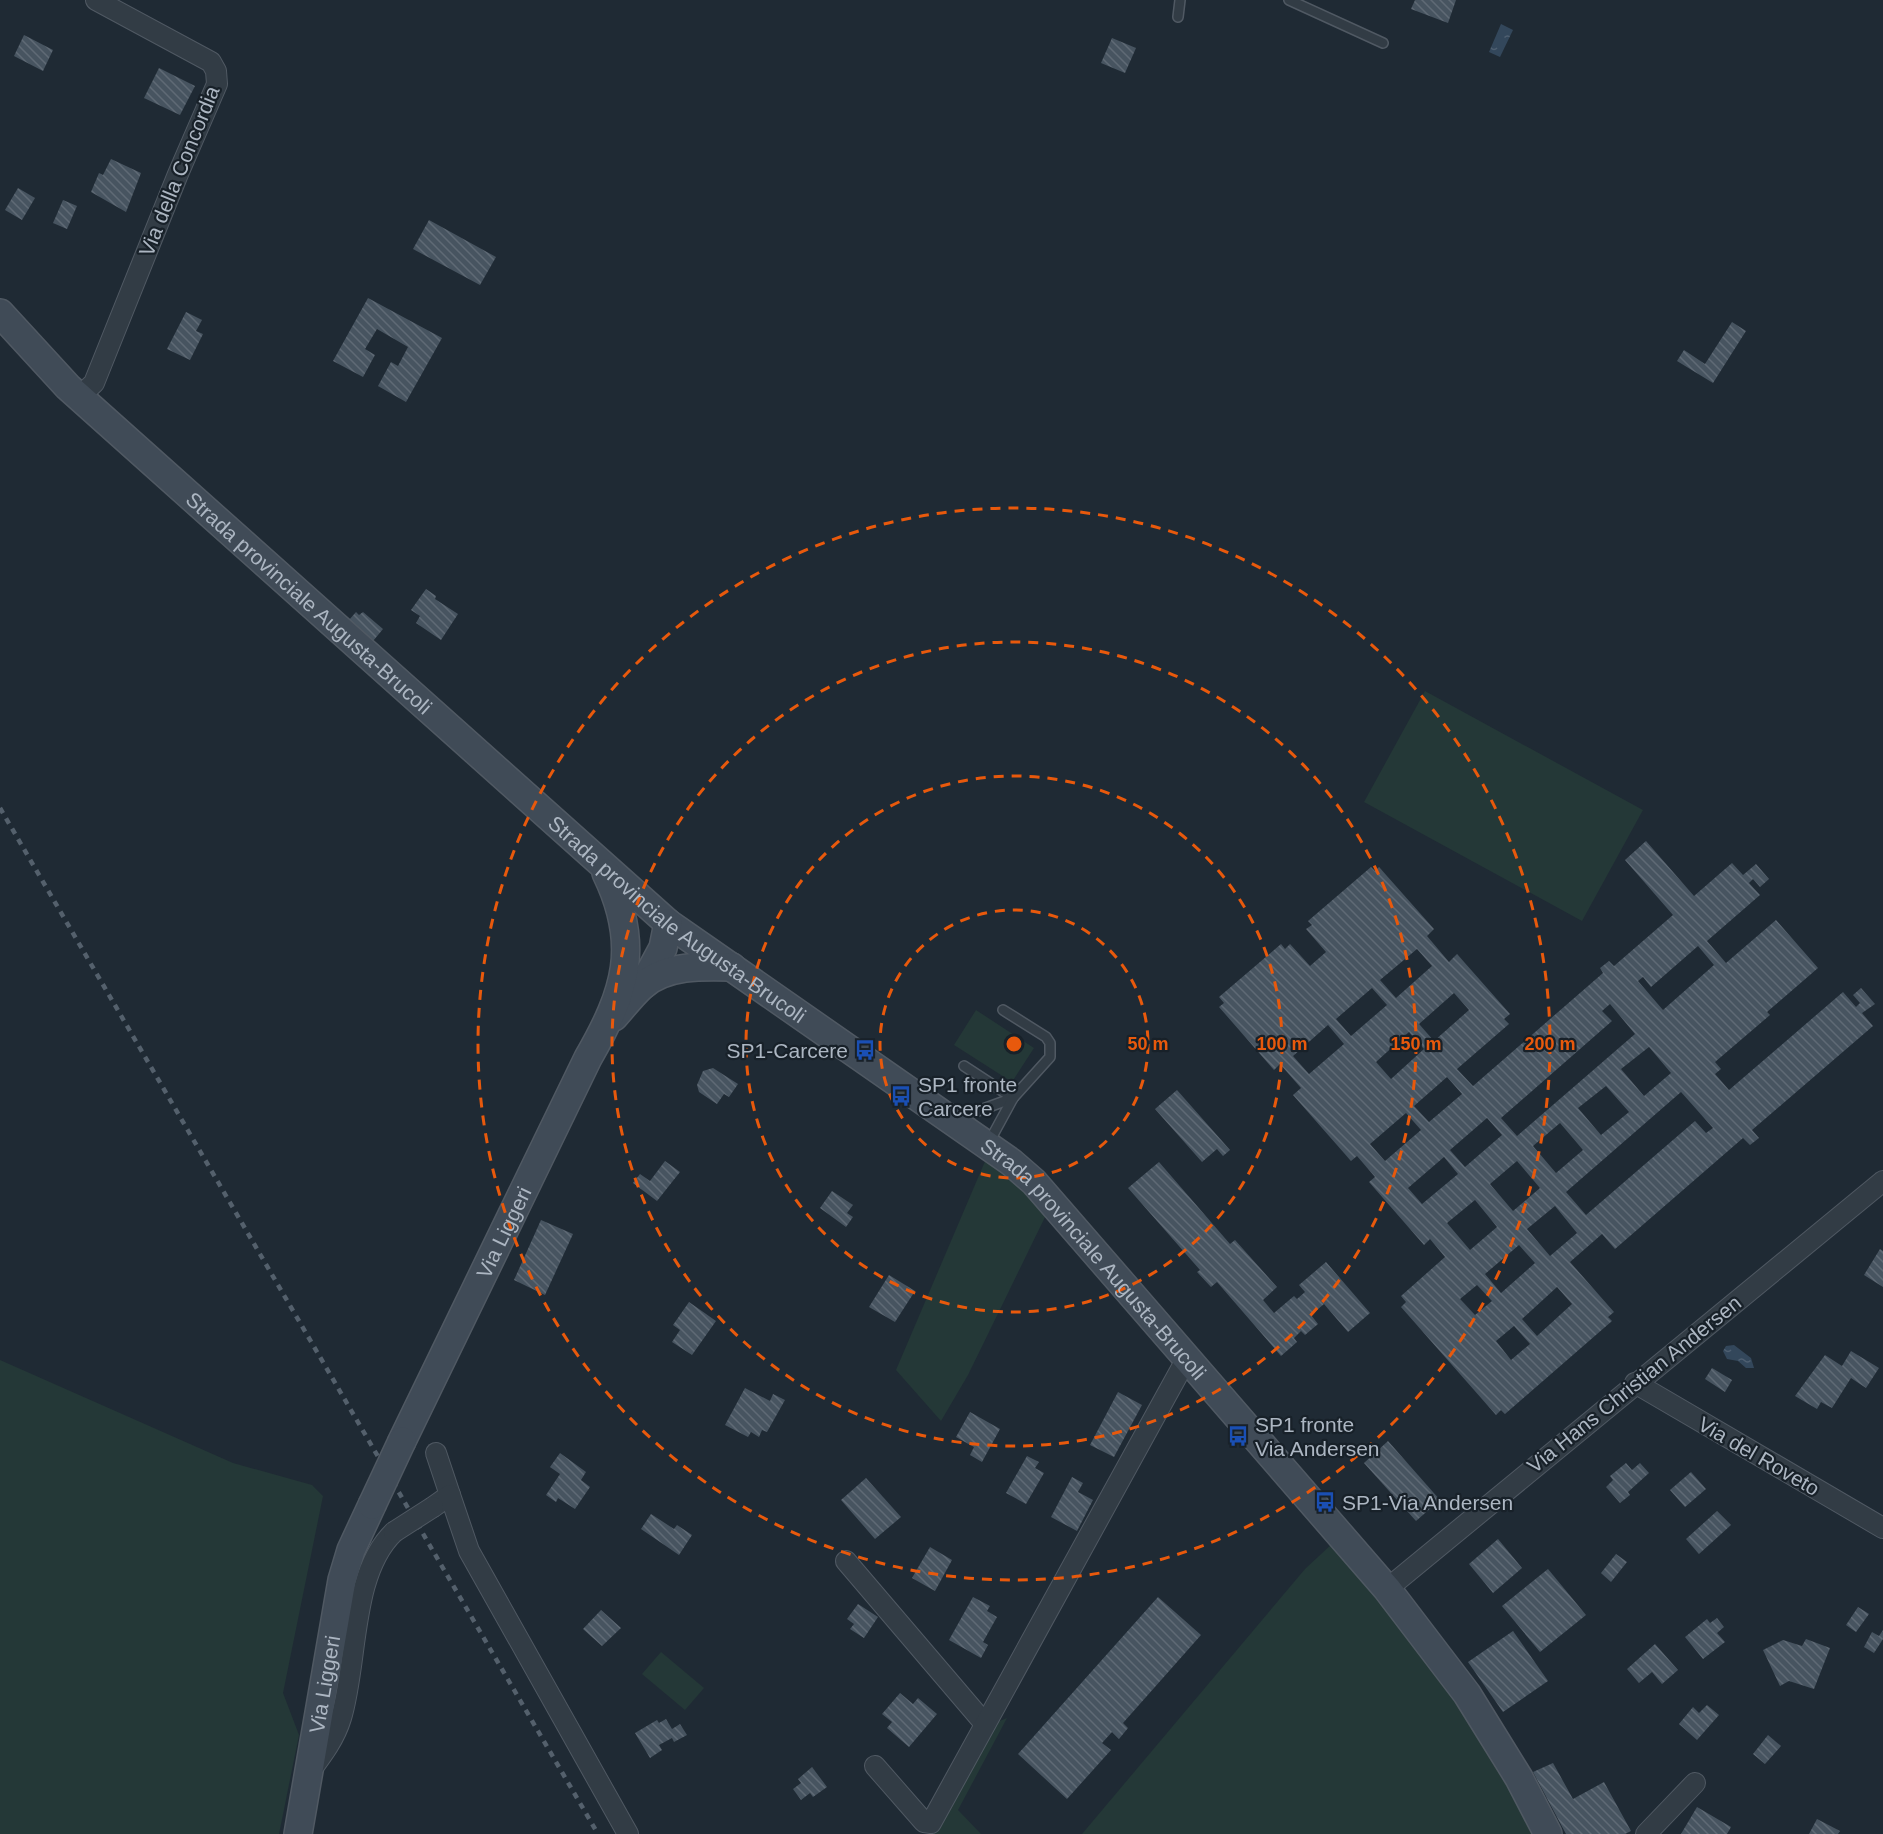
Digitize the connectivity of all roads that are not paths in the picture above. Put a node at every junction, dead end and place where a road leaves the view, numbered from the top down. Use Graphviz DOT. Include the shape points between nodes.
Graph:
graph roads {
  1 [pos="96,0"];
  2 [pos="1180,0"];
  3 [pos="1289,0"];
  4 [pos="1178,17"];
  5 [pos="1383,43"];
  6 [pos="0,313"];
  7 [pos="80,396"];
  8 [pos="601,864"];
  9 [pos="668,923"];
  10 [pos="732,968"];
  11 [pos="635,975"];
  12 [pos="1003,1010"];
  13 [pos="964,1066"];
  14 [pos="1012,1098"];
  15 [pos="952,1121"];
  16 [pos="987,1146"];
  17 [pos="1883,1181"];
  18 [pos="1187,1358"];
  19 [pos="1635,1383"];
  20 [pos="436,1453"];
  21 [pos="450,1495"];
  22 [pos="1883,1528"];
  23 [pos="846,1561"];
  24 [pos="1387,1589"];
  25 [pos="985,1725"];
  26 [pos="875,1766"];
  27 [pos="311,1770"];
  28 [pos="1695,1783"];
  29 [pos="298,1834"];
  30 [pos="628,1834"];
  31 [pos="1548,1834"];
  32 [pos="1646,1834"];
  1 -- 7 [label="street, Via della Concordia" via="211,62 217,84 94,383"];
  2 -- 4 [label="lane"];
  3 -- 5 [label="lane"];
  6 -- 7 [label="main road, Strada provinciale Augusta-Brucoli"];
  7 -- 8 [label="main road, Strada provinciale Augusta-Brucoli"];
  8 -- 9 [label="main road, Strada provinciale Augusta-Brucoli"];
  8 -- 11 [label="main road" via="616,895"];
  9 -- 10 [label="main road, Strada provinciale Augusta-Brucoli"];
  9 -- 11 [label="main road" via="645,939"];
  10 -- 11 [label="main road" via="698,966"];
  10 -- 15 [label="main road, Strada provinciale Augusta-Brucoli"];
  11 -- 27 [label="main road, Via Liggeri, bridge" via="588,1059 351,1550 342,1580"];
  12 -- 14 [label="lane" via="1050,1043 1050,1057"];
  13 -- 14 [label="lane"];
  14 -- 15 [label="lane"];
  14 -- 16 [label="lane"];
  15 -- 16 [label="main road, Strada provinciale Augusta-Brucoli"];
  16 -- 18 [label="main road, Strada provinciale Augusta-Brucoli" via="1034,1182"];
  17 -- 19 [label="street, Via Hans Christian Andersen"];
  18 -- 24 [label="main road, Strada provinciale Augusta-Brucoli"];
  18 -- 25 [label="street"];
  19 -- 22 [label="street, Via del Roveto"];
  19 -- 24 [label="street, Via Hans Christian Andersen"];
  20 -- 21 [label="street"];
  21 -- 27 [label="street, bridge" via="383,1541 366,1587 341,1719 331,1742"];
  21 -- 30 [label="street" via="469,1551"];
  23 -- 25 [label="street"];
  24 -- 31 [label="main road, Strada provinciale Augusta-Brucoli" via="1467,1694"];
  25 -- 26 [label="street" via="931,1823 924,1822"];
  27 -- 29 [label="main road, Via Liggeri"];
  28 -- 32 [label="street"];
}
